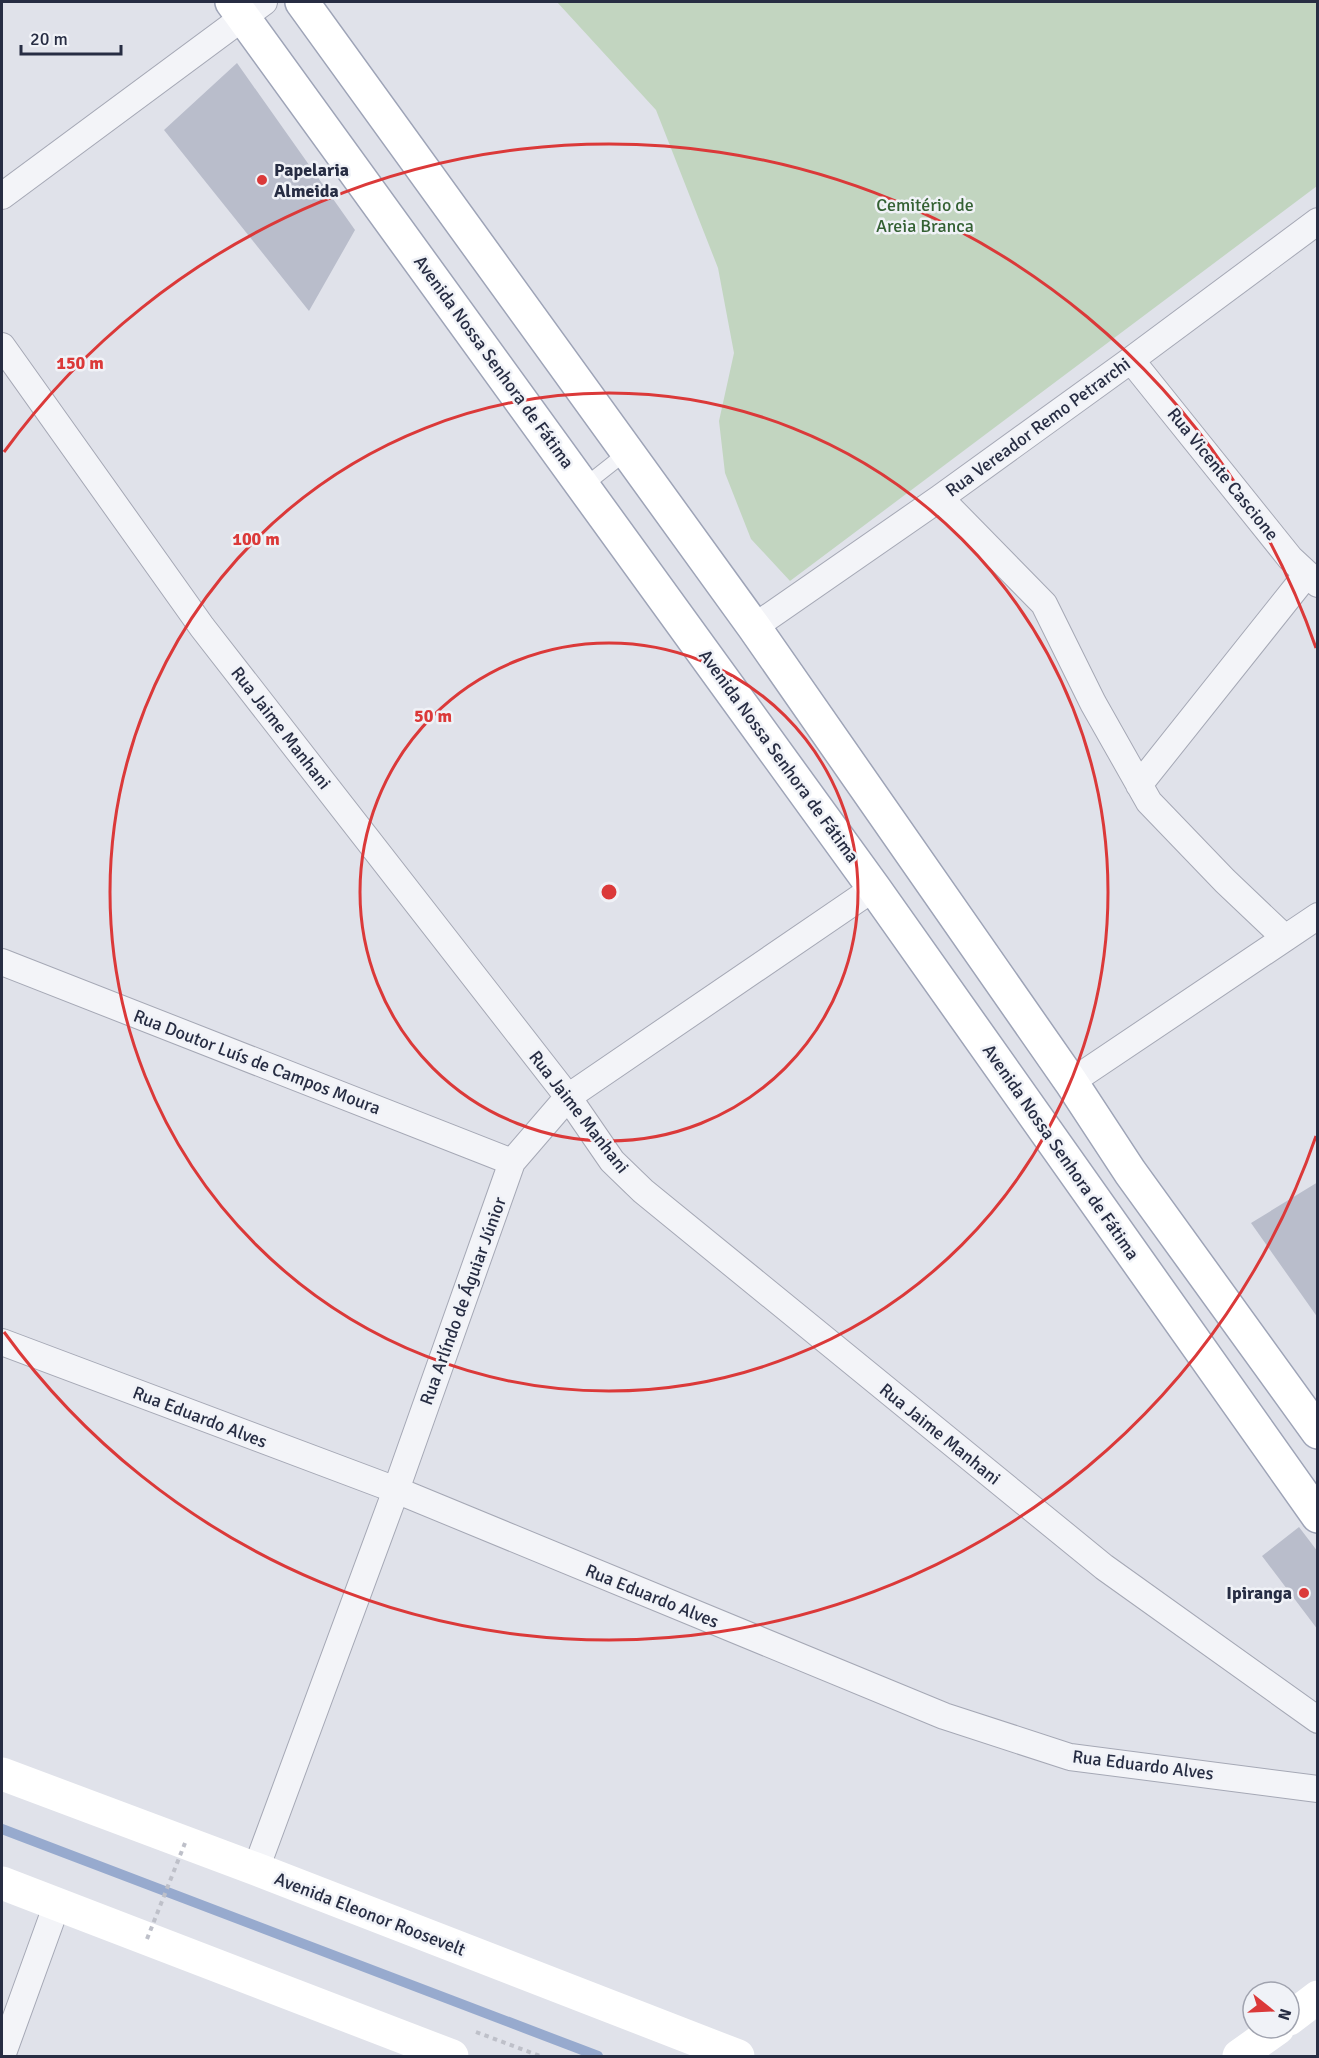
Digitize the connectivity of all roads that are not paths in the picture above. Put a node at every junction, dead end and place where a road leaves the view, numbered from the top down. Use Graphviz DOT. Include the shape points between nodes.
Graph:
graph roads {
  1 [pos="302,2"];
  2 [pos="246,7"];
  3 [pos="2,196"];
  4 [pos="1314,234"];
  5 [pos="2,346"];
  6 [pos="1131,360"];
  7 [pos="627,452"];
  8 [pos="584,486"];
  9 [pos="940,498"];
  10 [pos="1312,579"];
  11 [pos="754,627"];
  12 [pos="1139,784"];
  13 [pos="874,888"];
  14 [pos="1317,916"];
  15 [pos="1285,938"];
  16 [pos="2,962"];
  17 [pos="1071,1082"];
  18 [pos="568,1096"];
  19 [pos="512,1162"];
  20 [pos="2,1342"];
  21 [pos="1317,1432"];
  22 [pos="396,1490"];
  23 [pos="1317,1516"];
  24 [pos="1317,1719"];
  25 [pos="2,1774"];
  26 [pos="1317,1789"];
  27 [pos="256,1869"];
  28 [pos="2,1883"];
  29 [pos="57,1904"];
  30 [pos="1317,1997"];
  31 [pos="1301,2010"];
  32 [pos="1261,2040"];
  33 [pos="2,2056"];
  34 [pos="452,2056"];
  35 [pos="738,2056"];
  36 [pos="1239,2056"];
  1 -- 7 [label="main road"];
  2 -- 3 [label="street"];
  2 -- 8 [label="main road, Avenida Nossa Senhora de Fátima"];
  4 -- 6 [label="street, Rua Vereador Remo Petrarchi"];
  5 -- 18 [label="street, Rua Jaime Manhani" via="202,627"];
  6 -- 9 [label="street, Rua Vereador Remo Petrarchi"];
  6 -- 10 [label="street, Rua Vicente Cascione" via="1290,558"];
  7 -- 8 [label="lane"];
  7 -- 11 [label="main road"];
  8 -- 13 [label="main road, Avenida Nossa Senhora de Fátima"];
  9 -- 11 [label="street, Rua Vereador Remo Petrarchi"];
  9 -- 12 [label="street" via="1044,604"];
  10 -- 12 [label="street"];
  11 -- 17 [label="main road"];
  12 -- 15 [label="street" via="1149,802"];
  13 -- 18 [label="street, Rua Arlíndo de Águiar Júnior"];
  13 -- 23 [label="main road, Avenida Nossa Senhora de Fátima"];
  14 -- 15 [label="street"];
  15 -- 17 [label="street"];
  16 -- 19 [label="street, Rua Doutor Luís de Campos Moura"];
  17 -- 21 [label="main road" via="1130,1172"];
  18 -- 19 [label="street, Rua Arlíndo de Águiar Júnior"];
  18 -- 24 [label="street, Rua Jaime Manhani" via="612,1161 643,1191 1104,1567"];
  19 -- 22 [label="street, Rua Arlíndo de Águiar Júnior"];
  20 -- 22 [label="street, Rua Eduardo Alves"];
  22 -- 26 [label="street, Rua Eduardo Alves" via="944,1716 1070,1757"];
  22 -- 27 [label="street, Rua Arlíndo de Águiar Júnior"];
  25 -- 27 [label="main road, Avenida Eleonor Roosevelt"];
  27 -- 35 [label="main road, Avenida Eleonor Roosevelt"];
  28 -- 29 [label="main road"];
  29 -- 33 [label="street"];
  29 -- 34 [label="main road"];
  30 -- 31 [label="main road"];
  32 -- 36 [label="main road"];
}
